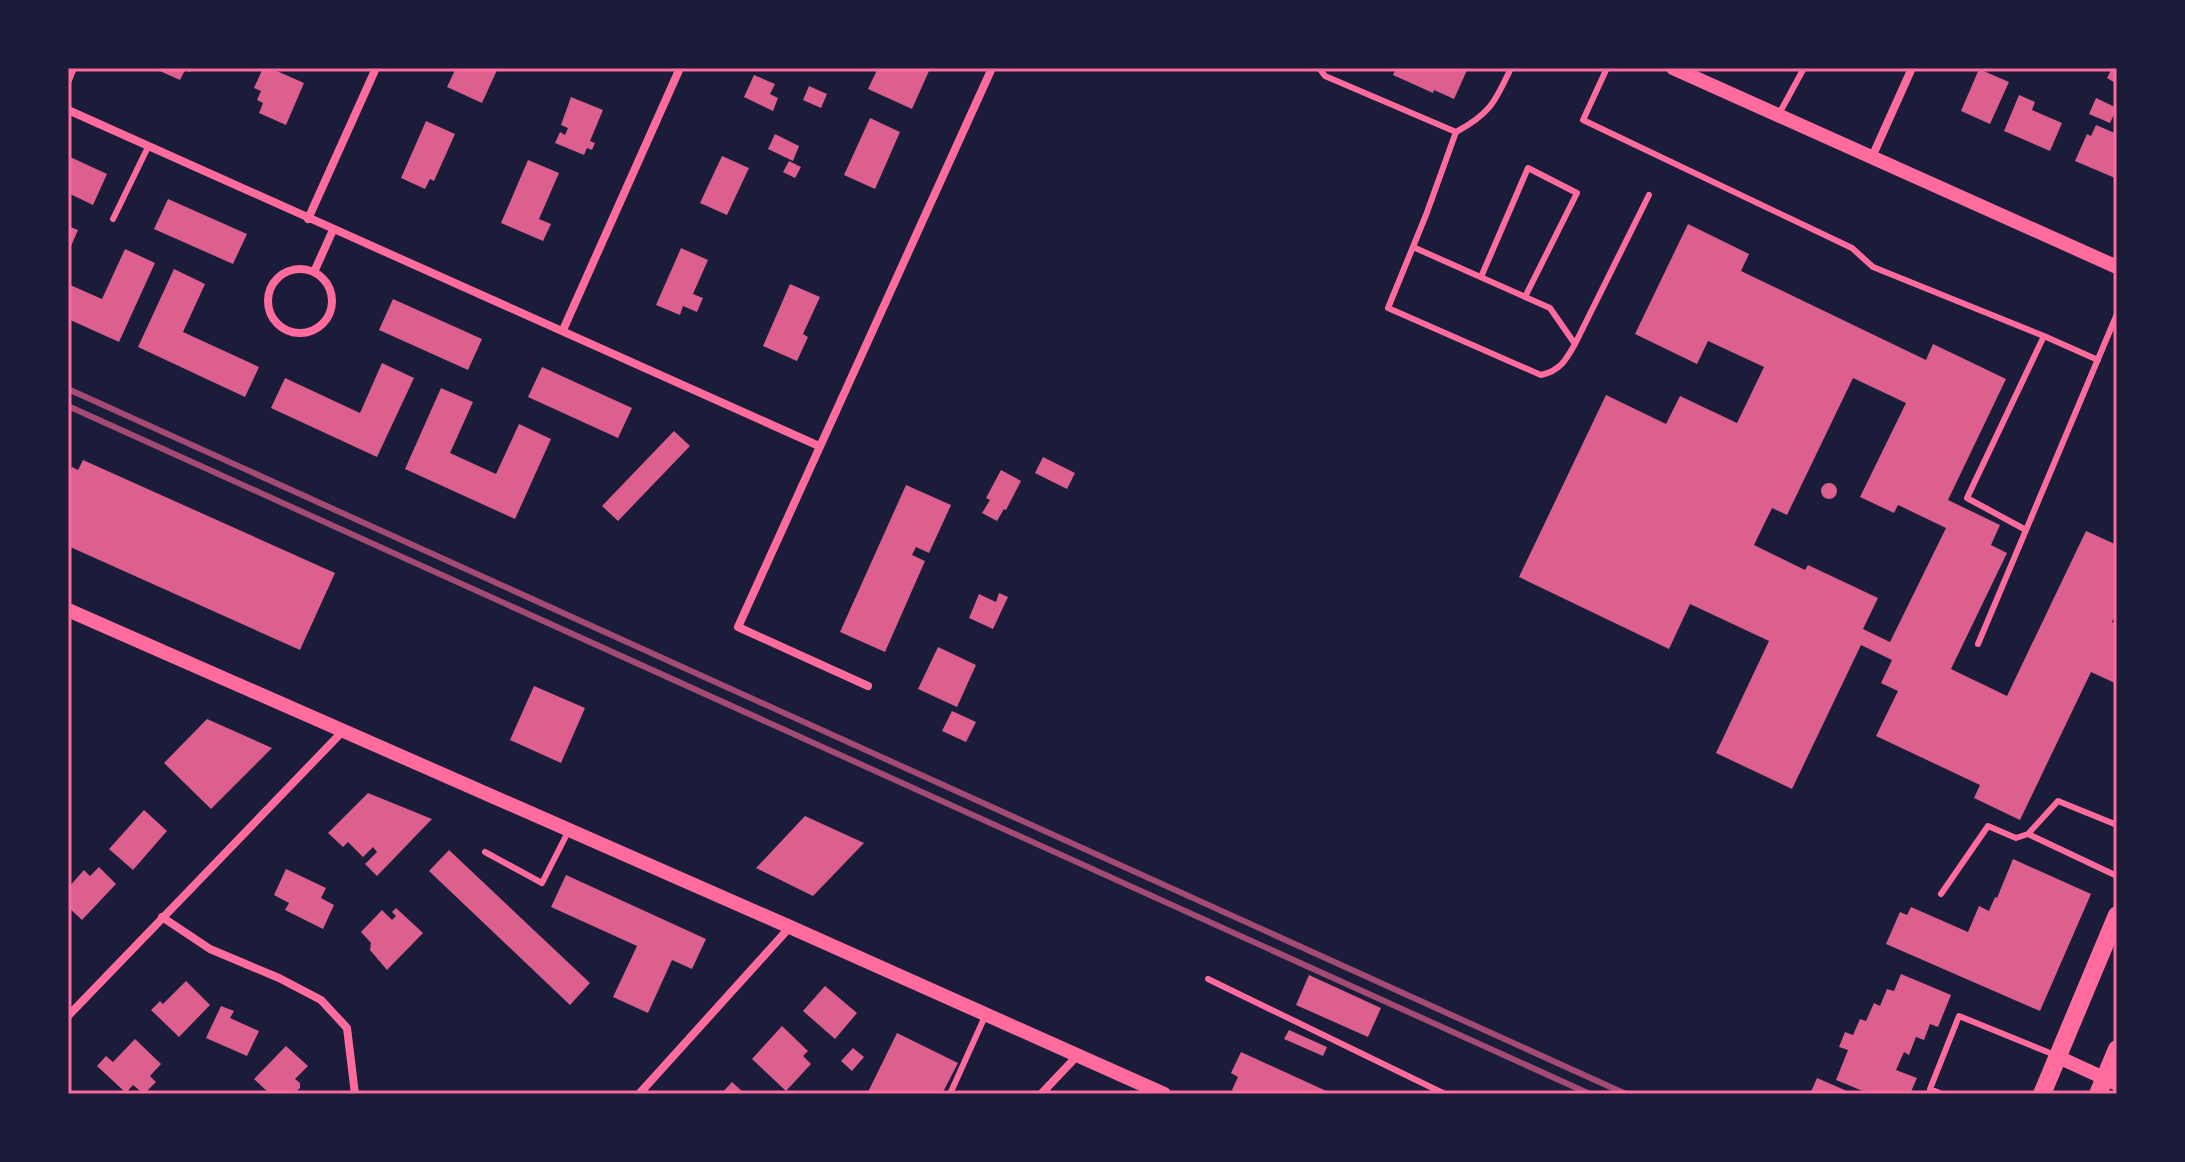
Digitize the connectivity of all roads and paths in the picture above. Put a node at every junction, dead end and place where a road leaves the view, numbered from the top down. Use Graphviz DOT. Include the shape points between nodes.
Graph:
graph roads {
  1 [pos="73,68"];
  2 [pos="376,68"];
  3 [pos="680,68"];
  4 [pos="992,68"];
  5 [pos="1319,68"];
  6 [pos="1511,68"];
  7 [pos="1607,68"];
  8 [pos="1673,68"];
  9 [pos="1804,68"];
  10 [pos="1912,68"];
  11 [pos="68,80"];
  12 [pos="68,110"];
  13 [pos="1779,115"];
  14 [pos="1456,132"];
  15 [pos="148,147"];
  16 [pos="1872,157"];
  17 [pos="1649,195"];
  18 [pos="113,219"];
  19 [pos="308,219"];
  20 [pos="333,230"];
  21 [pos="1413,247"];
  22 [pos="2117,267"];
  23 [pos="314,272"];
  24 [pos="1481,277"];
  25 [pos="1525,297"];
  26 [pos="2117,314"];
  27 [pos="563,330"];
  28 [pos="2044,336"];
  29 [pos="1575,344"];
  30 [pos="2098,360"];
  31 [pos="819,446"];
  32 [pos="2026,530"];
  33 [pos="69,612"];
  34 [pos="1978,644"];
  35 [pos="868,686"];
  36 [pos="343,731"];
  37 [pos="2117,825"];
  38 [pos="569,830"];
  39 [pos="2028,834"];
  40 [pos="485,852"];
  41 [pos="2117,876"];
  42 [pos="1941,894"];
  43 [pos="2117,915"];
  44 [pos="162,917"];
  45 [pos="790,927"];
  46 [pos="1208,979"];
  47 [pos="986,1014"];
  48 [pos="68,1016"];
  49 [pos="2117,1049"];
  50 [pos="1078,1055"];
  51 [pos="2058,1057"];
  52 [pos="2106,1085"];
  53 [pos="355,1094"];
  54 [pos="639,1094"];
  55 [pos="950,1094"];
  56 [pos="1041,1094"];
  57 [pos="1164,1094"];
  58 [pos="1445,1094"];
  59 [pos="1942,1094"];
  60 [pos="2042,1094"];
  1 -- 11 [label="street"];
  2 -- 19 [label="street"];
  3 -- 27 [label="street"];
  4 -- 31 [label="street"];
  5 -- 14 [label="lane" via="1325,76"];
  6 -- 14 [label="lane" via="1495,102 1477,121"];
  7 -- 28 [label="lane" via="1583,120 1852,248 1873,267"];
  8 -- 13 [label="street"];
  9 -- 13 [label="lane"];
  10 -- 16 [label="street"];
  12 -- 15 [label="street"];
  13 -- 16 [label="street"];
  14 -- 21 [label="lane"];
  15 -- 18 [label="lane"];
  15 -- 19 [label="street"];
  16 -- 22 [label="street"];
  17 -- 29 [label="lane"];
  19 -- 20 [label="street"];
  20 -- 23 [label="street"];
  20 -- 27 [label="street"];
  21 -- 24 [label="lane"];
  21 -- 29 [label="lane" via="1388,308 1541,375 1554,372"];
  23 -- 23 [label="street" via="292,270 274,281 267,302 283,329 313,330 328,316 328,286"];
  24 -- 25 [label="lane"];
  24 -- 25 [label="lane" via="1528,168 1577,193"];
  25 -- 29 [label="lane" via="1550,308"];
  26 -- 30 [label="lane"];
  27 -- 31 [label="street"];
  28 -- 30 [label="lane"];
  28 -- 32 [label="lane" via="1967,498"];
  30 -- 32 [label="lane"];
  31 -- 35 [label="street" via="738,627"];
  32 -- 34 [label="lane"];
  33 -- 36 [label="street"];
  36 -- 38 [label="street"];
  36 -- 44 [label="street"];
  37 -- 39 [label="lane" via="2058,801"];
  38 -- 40 [label="lane" via="542,883"];
  38 -- 45 [label="street"];
  39 -- 41 [label="lane"];
  39 -- 42 [label="lane" via="2016,838 1988,826"];
  43 -- 51 [label="main road"];
  44 -- 48 [label="street"];
  44 -- 53 [label="street" via="210,949 321,1000 347,1028"];
  45 -- 47 [label="street"];
  45 -- 54 [label="street"];
  46 -- 58 [label="lane"];
  47 -- 50 [label="street"];
  47 -- 55 [label="lane"];
  49 -- 52 [label="main road"];
  50 -- 56 [label="street"];
  50 -- 57 [label="street"];
  51 -- 52 [label="street"];
  51 -- 59 [label="lane" via="1959,1016 1930,1089"];
  51 -- 60 [label="main road"];
}
